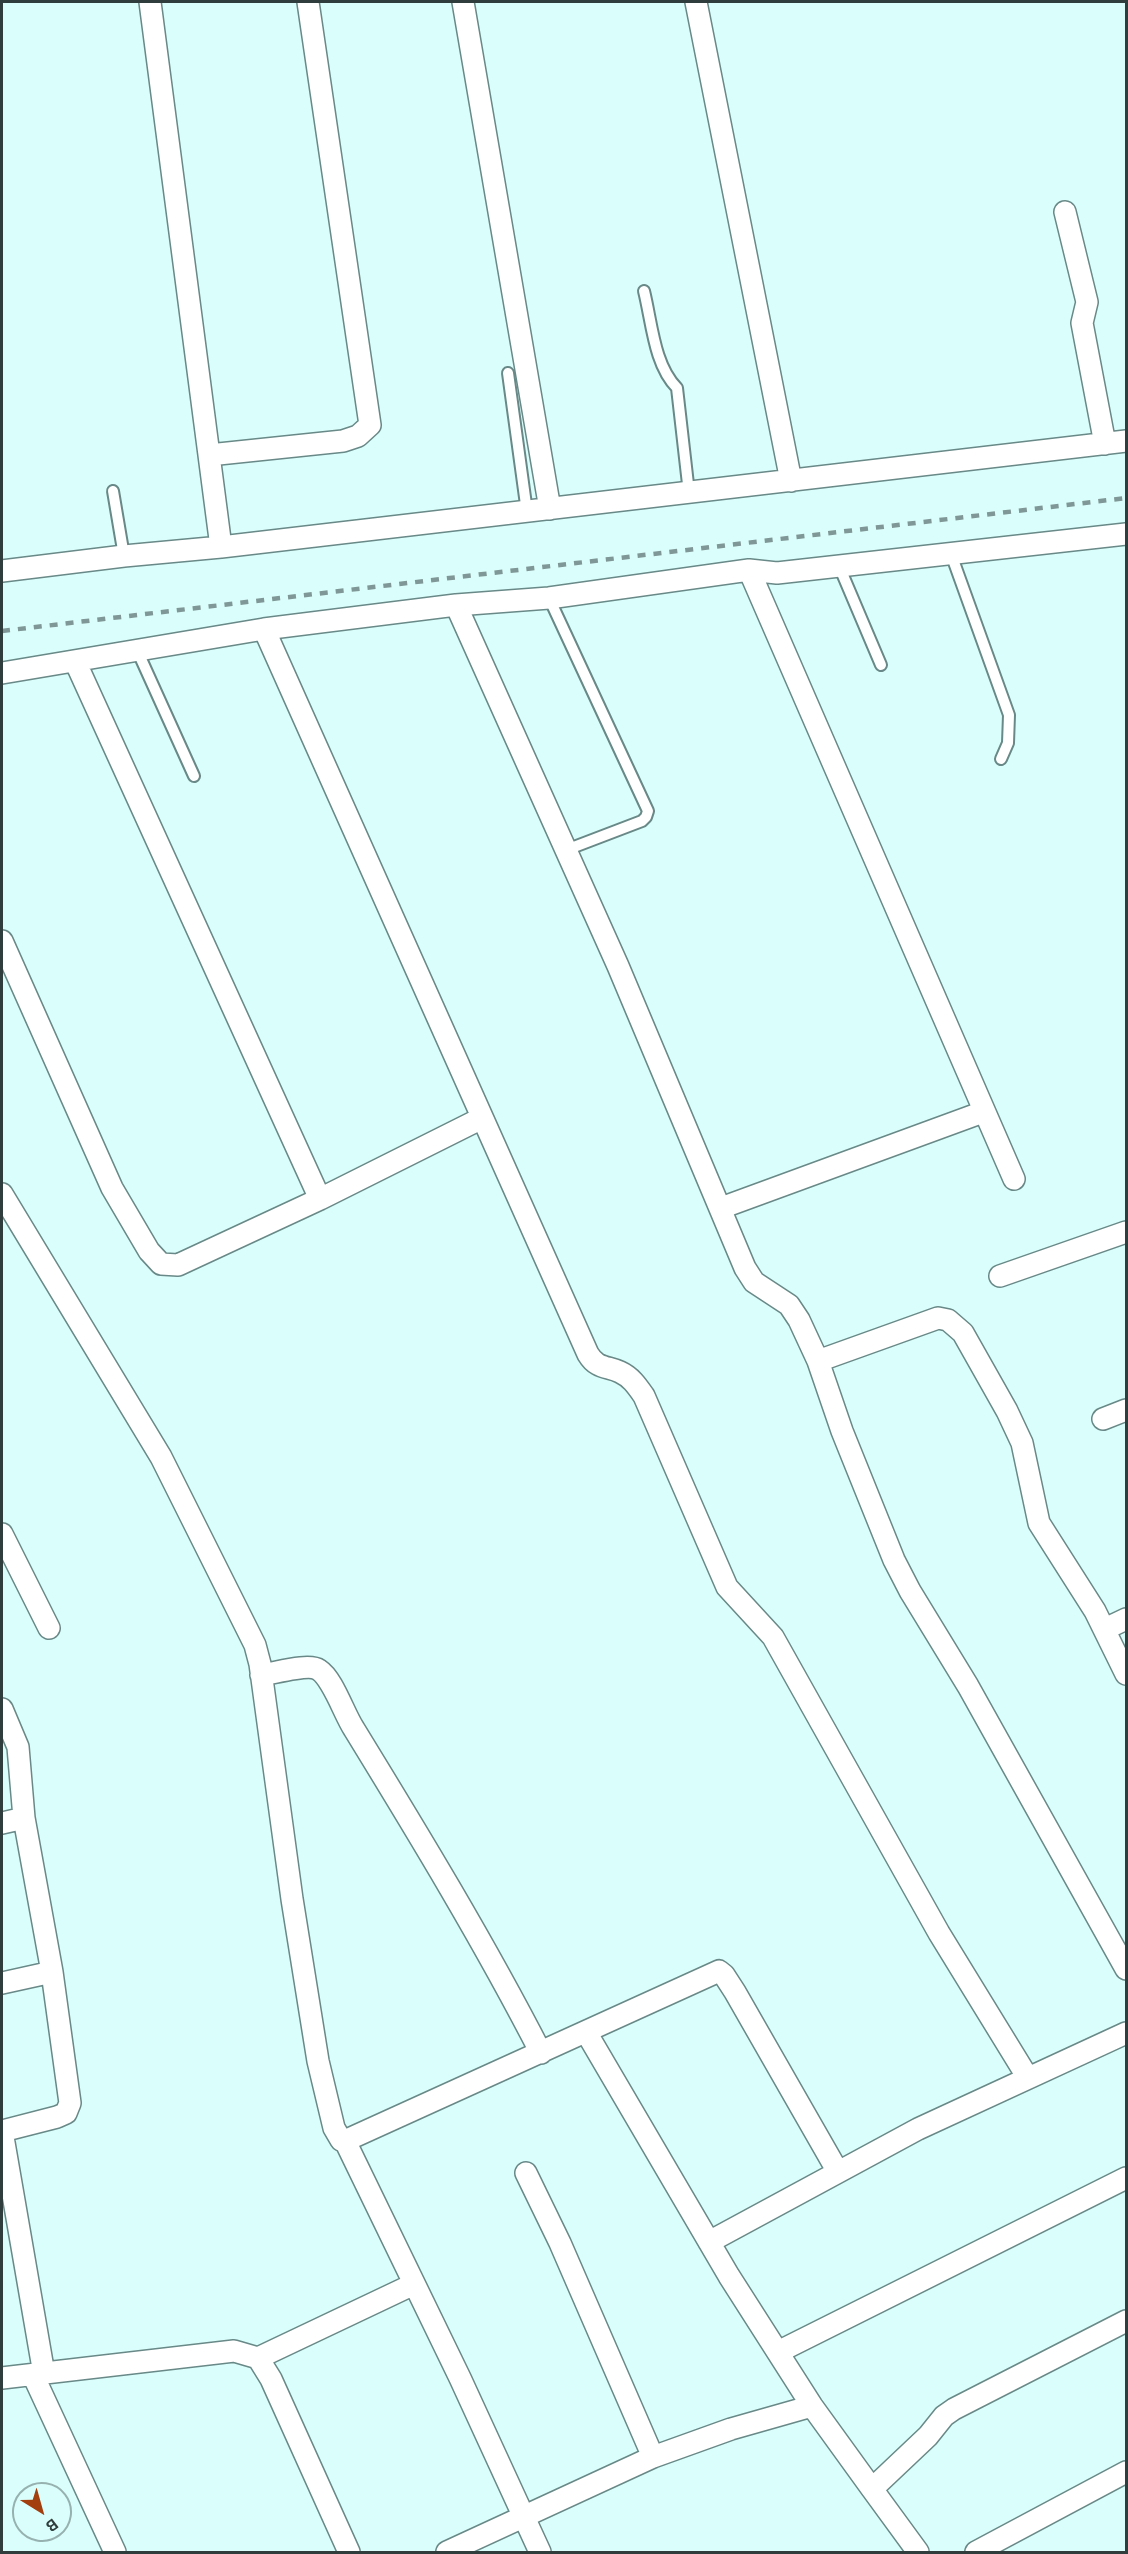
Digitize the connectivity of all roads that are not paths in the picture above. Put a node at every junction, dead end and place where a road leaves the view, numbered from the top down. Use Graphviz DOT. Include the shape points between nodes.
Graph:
graph roads {
  1 [pos="150,2"];
  2 [pos="308,2"];
  3 [pos="463,2"];
  4 [pos="696,2"];
  5 [pos="1065,212"];
  6 [pos="644,291"];
  7 [pos="508,373"];
  8 [pos="1126,441"];
  9 [pos="1105,444"];
  10 [pos="209,455"];
  11 [pos="791,481"];
  12 [pos="113,491"];
  13 [pos="689,493"];
  14 [pos="550,509"];
  15 [pos="527,512"];
  16 [pos="1126,534"];
  17 [pos="221,548"];
  18 [pos="951,554"];
  19 [pos="124,555"];
  20 [pos="839,566"];
  21 [pos="748,570"];
  22 [pos="2,571"];
  23 [pos="549,598"];
  24 [pos="456,605"];
  25 [pos="264,629"];
  26 [pos="137,650"];
  27 [pos="75,660"];
  28 [pos="881,665"];
  29 [pos="2,673"];
  30 [pos="1001,759"];
  31 [pos="194,776"];
  32 [pos="566,850"];
  33 [pos="2,941"];
  34 [pos="983,1112"];
  35 [pos="482,1118"];
  36 [pos="1014,1179"];
  37 [pos="2,1194"];
  38 [pos="320,1199"];
  39 [pos="721,1208"];
  40 [pos="1126,1232"];
  41 [pos="1000,1276"];
  42 [pos="818,1361"];
  43 [pos="1126,1410"];
  44 [pos="1103,1419"];
  45 [pos="2,1534"];
  46 [pos="1126,1619"];
  47 [pos="49,1628"];
  48 [pos="1105,1629"];
  49 [pos="1126,1674"];
  50 [pos="261,1675"];
  51 [pos="2,1709"];
  52 [pos="8,1738"];
  53 [pos="24,1818"];
  54 [pos="2,1823"];
  55 [pos="1126,1969"];
  56 [pos="52,1972"];
  57 [pos="2,1983"];
  58 [pos="586,2032"];
  59 [pos="1126,2033"];
  60 [pos="542,2053"];
  61 [pos="1028,2078"];
  62 [pos="2,2131"];
  63 [pos="347,2144"];
  64 [pos="838,2172"];
  65 [pos="526,2173"];
  66 [pos="1126,2178"];
  67 [pos="709,2242"];
  68 [pos="414,2284"];
  69 [pos="1126,2321"];
  70 [pos="778,2352"];
  71 [pos="258,2358"];
  72 [pos="38,2375"];
  73 [pos="2,2378"];
  74 [pos="812,2406"];
  75 [pos="653,2457"];
  76 [pos="1126,2472"];
  77 [pos="872,2489"];
  78 [pos="523,2519"];
  79 [pos="115,2553"];
  80 [pos="349,2553"];
  81 [pos="447,2553"];
  82 [pos="540,2553"];
  83 [pos="918,2553"];
  84 [pos="976,2553"];
  1 -- 10 [label="street"];
  2 -- 10 [label="street" via="370,425 358,436 344,441"];
  3 -- 14 [label="street"];
  4 -- 11 [label="street"];
  5 -- 9 [label="street" via="1087,302 1082,323"];
  6 -- 13 [label="lane" via="662,367 677,388"];
  7 -- 15 [label="lane"];
  8 -- 9 [label="street"];
  9 -- 11 [label="street"];
  10 -- 17 [label="street"];
  11 -- 13 [label="street"];
  12 -- 19 [label="lane"];
  13 -- 14 [label="street"];
  14 -- 15 [label="street"];
  15 -- 17 [label="street"];
  16 -- 18 [label="street"];
  17 -- 19 [label="street"];
  18 -- 20 [label="street"];
  18 -- 30 [label="lane" via="1009,715 1008,743"];
  19 -- 22 [label="street"];
  20 -- 21 [label="street" via="777,573"];
  20 -- 28 [label="lane"];
  21 -- 23 [label="street"];
  21 -- 34 [label="street"];
  23 -- 24 [label="street"];
  23 -- 32 [label="lane" via="648,814 642,820"];
  24 -- 25 [label="street"];
  24 -- 32 [label="street"];
  25 -- 26 [label="street"];
  25 -- 35 [label="street"];
  26 -- 27 [label="street"];
  26 -- 31 [label="lane"];
  27 -- 29 [label="street"];
  27 -- 38 [label="street"];
  32 -- 39 [label="street"];
  33 -- 38 [label="street" via="112,1188 155,1259 165,1265 178,1265"];
  34 -- 36 [label="street"];
  34 -- 39 [label="street"];
  35 -- 38 [label="street"];
  35 -- 61 [label="street" via="588,1354 600,1367 629,1378 644,1396 727,1587 773,1637 933,1923"];
  37 -- 50 [label="street" via="161,1457 249,1633"];
  39 -- 42 [label="street" via="745,1268 754,1282 789,1305"];
  40 -- 41 [label="street"];
  42 -- 48 [label="street" via="938,1318 956,1325 968,1340 1022,1443 1039,1523"];
  42 -- 55 [label="street" via="842,1431 910,1592 968,1686"];
  43 -- 44 [label="street"];
  45 -- 47 [label="street"];
  46 -- 48 [label="street"];
  48 -- 49 [label="street"];
  50 -- 60 [label="street" via="308,1666 318,1669 329,1681"];
  50 -- 63 [label="street" via="291,1899 318,2061 334,2128"];
  51 -- 52 [label="street"];
  52 -- 53 [label="street" via="21,1768"];
  53 -- 54 [label="street"];
  53 -- 56 [label="street"];
  56 -- 57 [label="street"];
  56 -- 62 [label="street" via="70,2103 66,2113 57,2117"];
  58 -- 60 [label="street"];
  58 -- 64 [label="street" via="719,1971 735,1992"];
  58 -- 67 [label="street"];
  59 -- 61 [label="street"];
  60 -- 63 [label="street" via="359,2133"];
  61 -- 64 [label="street" via="918,2129"];
  62 -- 72 [label="street"];
  63 -- 68 [label="street"];
  64 -- 67 [label="street"];
  65 -- 75 [label="street"];
  66 -- 70 [label="street"];
  67 -- 70 [label="street"];
  68 -- 71 [label="street"];
  68 -- 78 [label="street"];
  69 -- 77 [label="street" via="954,2409"];
  70 -- 74 [label="street"];
  71 -- 72 [label="street" via="234,2351"];
  71 -- 80 [label="street"];
  72 -- 73 [label="street"];
  72 -- 79 [label="street"];
  74 -- 75 [label="street"];
  74 -- 77 [label="street"];
  75 -- 78 [label="street"];
  76 -- 84 [label="street"];
  77 -- 83 [label="street"];
  78 -- 81 [label="street"];
  78 -- 82 [label="street"];
}
